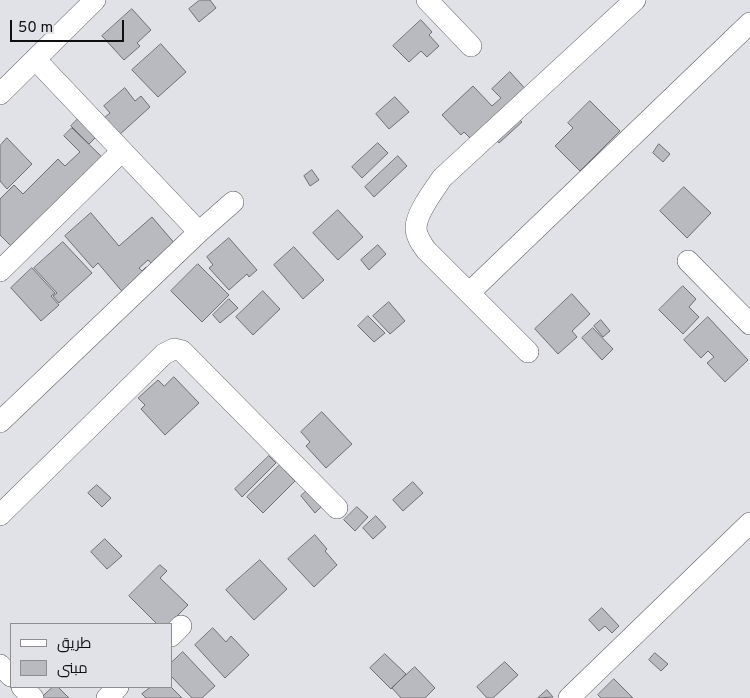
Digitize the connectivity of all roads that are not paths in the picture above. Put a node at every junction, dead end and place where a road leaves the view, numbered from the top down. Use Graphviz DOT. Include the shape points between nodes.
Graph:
graph roads {
  1 [pos="95,0"];
  2 [pos="427,0"];
  3 [pos="634,0"];
  4 [pos="750,23"];
  5 [pos="471,46"];
  6 [pos="35,59"];
  7 [pos="0,94"];
  8 [pos="122,151"];
  9 [pos="233,202"];
  10 [pos="198,232"];
  11 [pos="688,261"];
  12 [pos="0,271"];
  13 [pos="469,293"];
  14 [pos="750,324"];
  15 [pos="528,352"];
  16 [pos="0,422"];
  17 [pos="337,508"];
  18 [pos="0,515"];
  19 [pos="750,524"];
  20 [pos="0,665"];
  21 [pos="10,675"];
  22 [pos="23,688"];
  23 [pos="117,688"];
  24 [pos="32,698"];
  25 [pos="107,698"];
  26 [pos="569,698"];
  1 -- 6 [label="street"];
  2 -- 5 [label="street"];
  3 -- 13 [label="street" via="442,178 429,198 417,222 419,240"];
  4 -- 13 [label="street"];
  6 -- 7 [label="street"];
  6 -- 8 [label="street"];
  8 -- 10 [label="street"];
  8 -- 12 [label="street"];
  9 -- 10 [label="street"];
  10 -- 16 [label="street"];
  11 -- 14 [label="street"];
  13 -- 15 [label="street"];
  17 -- 18 [label="street" via="182,351 174,349 164,354"];
  19 -- 26 [label="street"];
  20 -- 21 [label="street"];
  22 -- 24 [label="street"];
  23 -- 25 [label="street"];
}
